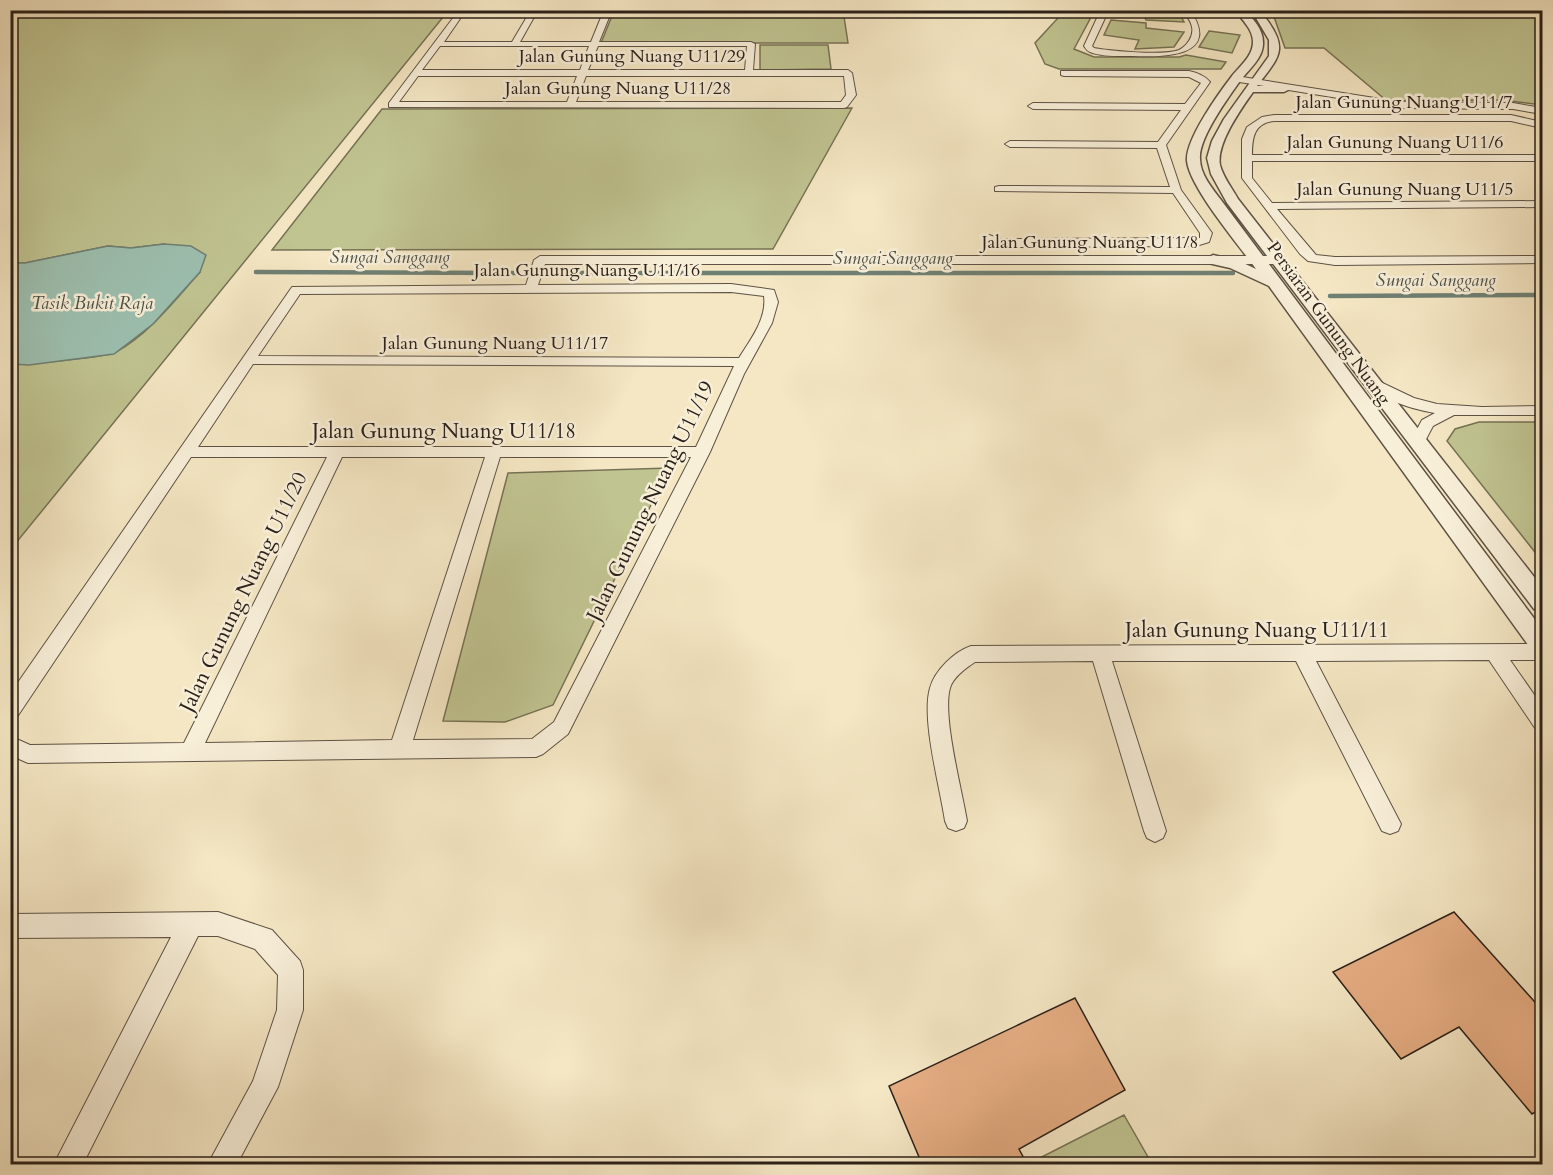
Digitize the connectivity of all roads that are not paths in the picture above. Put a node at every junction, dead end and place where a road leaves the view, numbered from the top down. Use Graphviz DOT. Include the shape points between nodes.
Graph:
graph roads {
  1 [pos="463,10"];
  2 [pos="535,10"];
  3 [pos="608,10"];
  4 [pos="1100,10"];
  5 [pos="1186,10"];
  6 [pos="1239,10"];
  7 [pos="1253,10"];
  8 [pos="438,44"];
  9 [pos="515,44"];
  10 [pos="595,44"];
  11 [pos="416,73"];
  12 [pos="583,73"];
  13 [pos="749,73"];
  14 [pos="1064,73"];
  15 [pos="1250,81"];
  16 [pos="1284,88"];
  17 [pos="570,105"];
  18 [pos="844,105"];
  19 [pos="1033,106"];
  20 [pos="1188,107"];
  21 [pos="1542,111"];
  22 [pos="1538,123"];
  23 [pos="1010,144"];
  24 [pos="1161,145"];
  25 [pos="1247,158"];
  26 [pos="1542,158"];
  27 [pos="999,189"];
  28 [pos="1176,190"];
  29 [pos="1542,204"];
  30 [pos="1268,206"];
  31 [pos="988,238"];
  32 [pos="1242,239"];
  33 [pos="1116,242"];
  34 [pos="1126,260"];
  35 [pos="1213,260"];
  36 [pos="1258,260"];
  37 [pos="1279,260"];
  38 [pos="1542,260"];
  39 [pos="1276,284"];
  40 [pos="531,288"];
  41 [pos="770,293"];
  42 [pos="248,360"];
  43 [pos="742,362"];
  44 [pos="1372,382"];
  45 [pos="1451,411"];
  46 [pos="1542,411"];
  47 [pos="1418,442"];
  48 [pos="186,452"];
  49 [pos="337,452"];
  50 [pos="494,452"];
  51 [pos="702,452"];
  52 [pos="1542,603"];
  53 [pos="1542,646"];
  54 [pos="1302,652"];
  55 [pos="1494,652"];
  56 [pos="1542,652"];
  57 [pos="1100,653"];
  58 [pos="10,711"];
  59 [pos="1542,722"];
  60 [pos="10,745"];
  61 [pos="400,749"];
  62 [pos="190,752"];
  63 [pos="956,821"];
  64 [pos="1390,824"];
  65 [pos="1155,831"];
  66 [pos="191,924"];
  67 [pos="10,926"];
  68 [pos="68,1164"];
  69 [pos="222,1164"];
  1 -- 8 [label="street"];
  2 -- 9 [label="street"];
  3 -- 10 [label="street"];
  4 -- 5 [label="street" via="1101,18 1088,46 1105,53 1181,51 1195,38 1196,25"];
  6 -- 15 [label="street, Persiaran Gunung Nuang" via="1255,29 1258,42"];
  7 -- 15 [label="street, Persiaran Gunung Nuang" via="1270,31 1275,45 1274,57"];
  8 -- 9 [label="street"];
  8 -- 11 [label="street"];
  9 -- 10 [label="street"];
  10 -- 12 [label="street"];
  10 -- 13 [label="street" via="751,44"];
  11 -- 12 [label="street, Jalan Gunung Nuang U11/29"];
  11 -- 17 [label="street, Jalan Gunung Nuang U11/28" via="392,105"];
  12 -- 13 [label="street, Jalan Gunung Nuang U11/29"];
  12 -- 17 [label="street"];
  13 -- 18 [label="street, Jalan Gunung Nuang U11/29" via="848,73 851,94"];
  14 -- 20 [label="street" via="1197,76 1206,82"];
  15 -- 16 [label="street"];
  15 -- 16 [label="street"];
  15 -- 32 [label="street, Persiaran Gunung Nuang" via="1200,138 1193,156 1195,169"];
  15 -- 37 [label="street, Persiaran Gunung Nuang" via="1219,139 1213,156 1215,170 1232,200"];
  16 -- 21 [label="street" via="1400,105 1513,106"];
  17 -- 18 [label="street, Jalan Gunung Nuang U11/28"];
  19 -- 20 [label="street"];
  20 -- 24 [label="street"];
  22 -- 25 [label="street, Jalan Gunung Nuang U11/7" via="1511,118 1265,119 1252,127 1247,139"];
  23 -- 24 [label="street"];
  24 -- 28 [label="street"];
  25 -- 26 [label="street, Jalan Gunung Nuang U11/6"];
  25 -- 30 [label="street" via="1247,178"];
  27 -- 28 [label="street"];
  28 -- 33 [label="street" via="1206,233 1204,240"];
  29 -- 30 [label="street, Jalan Gunung Nuang U11/5"];
  30 -- 38 [label="street" via="1312,258"];
  31 -- 33 [label="street" via="999,243"];
  32 -- 35 [label="street" via="1238,248"];
  32 -- 36 [label="street, Persiaran Gunung Nuang"];
  33 -- 34 [label="street"];
  34 -- 35 [label="street, Jalan Gunung Nuang U11/8"];
  34 -- 40 [label="street, Jalan Gunung Nuang U11/8" via="540,260"];
  35 -- 36 [label="street, Jalan Gunung Nuang U11/8"];
  35 -- 39 [label="street" via="1234,264"];
  36 -- 37 [label="street, Jalan Gunung Nuang U11/8"];
  36 -- 39 [label="street, Persiaran Gunung Nuang"];
  37 -- 44 [label="street, Persiaran Gunung Nuang"];
  39 -- 53 [label="street, Persiaran Gunung Nuang"];
  40 -- 41 [label="street, Jalan Gunung Nuang U11/16" via="731,288"];
  40 -- 42 [label="street, Jalan Gunung Nuang U11/16" via="296,290"];
  41 -- 43 [label="street, Jalan Gunung Nuang U11/19" via="774,303 771,312"];
  42 -- 43 [label="street, Jalan Gunung Nuang U11/17"];
  42 -- 48 [label="street"];
  43 -- 51 [label="street, Jalan Gunung Nuang U11/19"];
  44 -- 45 [label="street" via="1399,397"];
  44 -- 47 [label="street, Persiaran Gunung Nuang"];
  45 -- 46 [label="street"];
  45 -- 47 [label="street" via="1427,423"];
  47 -- 52 [label="street, Persiaran Gunung Nuang"];
  48 -- 49 [label="street, Jalan Gunung Nuang U11/18"];
  48 -- 58 [label="street"];
  49 -- 50 [label="street, Jalan Gunung Nuang U11/18"];
  49 -- 62 [label="street, Jalan Gunung Nuang U11/20"];
  50 -- 51 [label="street, Jalan Gunung Nuang U11/18"];
  50 -- 61 [label="street"];
  51 -- 61 [label="street, Jalan Gunung Nuang U11/19" via="561,728 536,748"];
  54 -- 55 [label="street, Jalan Gunung Nuang U11/11"];
  54 -- 57 [label="street, Jalan Gunung Nuang U11/11"];
  54 -- 64 [label="street"];
  55 -- 56 [label="street, Jalan Gunung Nuang U11/11"];
  55 -- 59 [label="street"];
  57 -- 63 [label="street, Jalan Gunung Nuang U11/11" via="971,654 950,671 940,688 939,707"];
  57 -- 65 [label="street"];
  60 -- 62 [label="street" via="28,754"];
  61 -- 62 [label="street"];
  66 -- 67 [label="street"];
  66 -- 68 [label="street"];
  66 -- 69 [label="street" via="218,924 263,939 291,970 290,1010 264,1087"];
}
